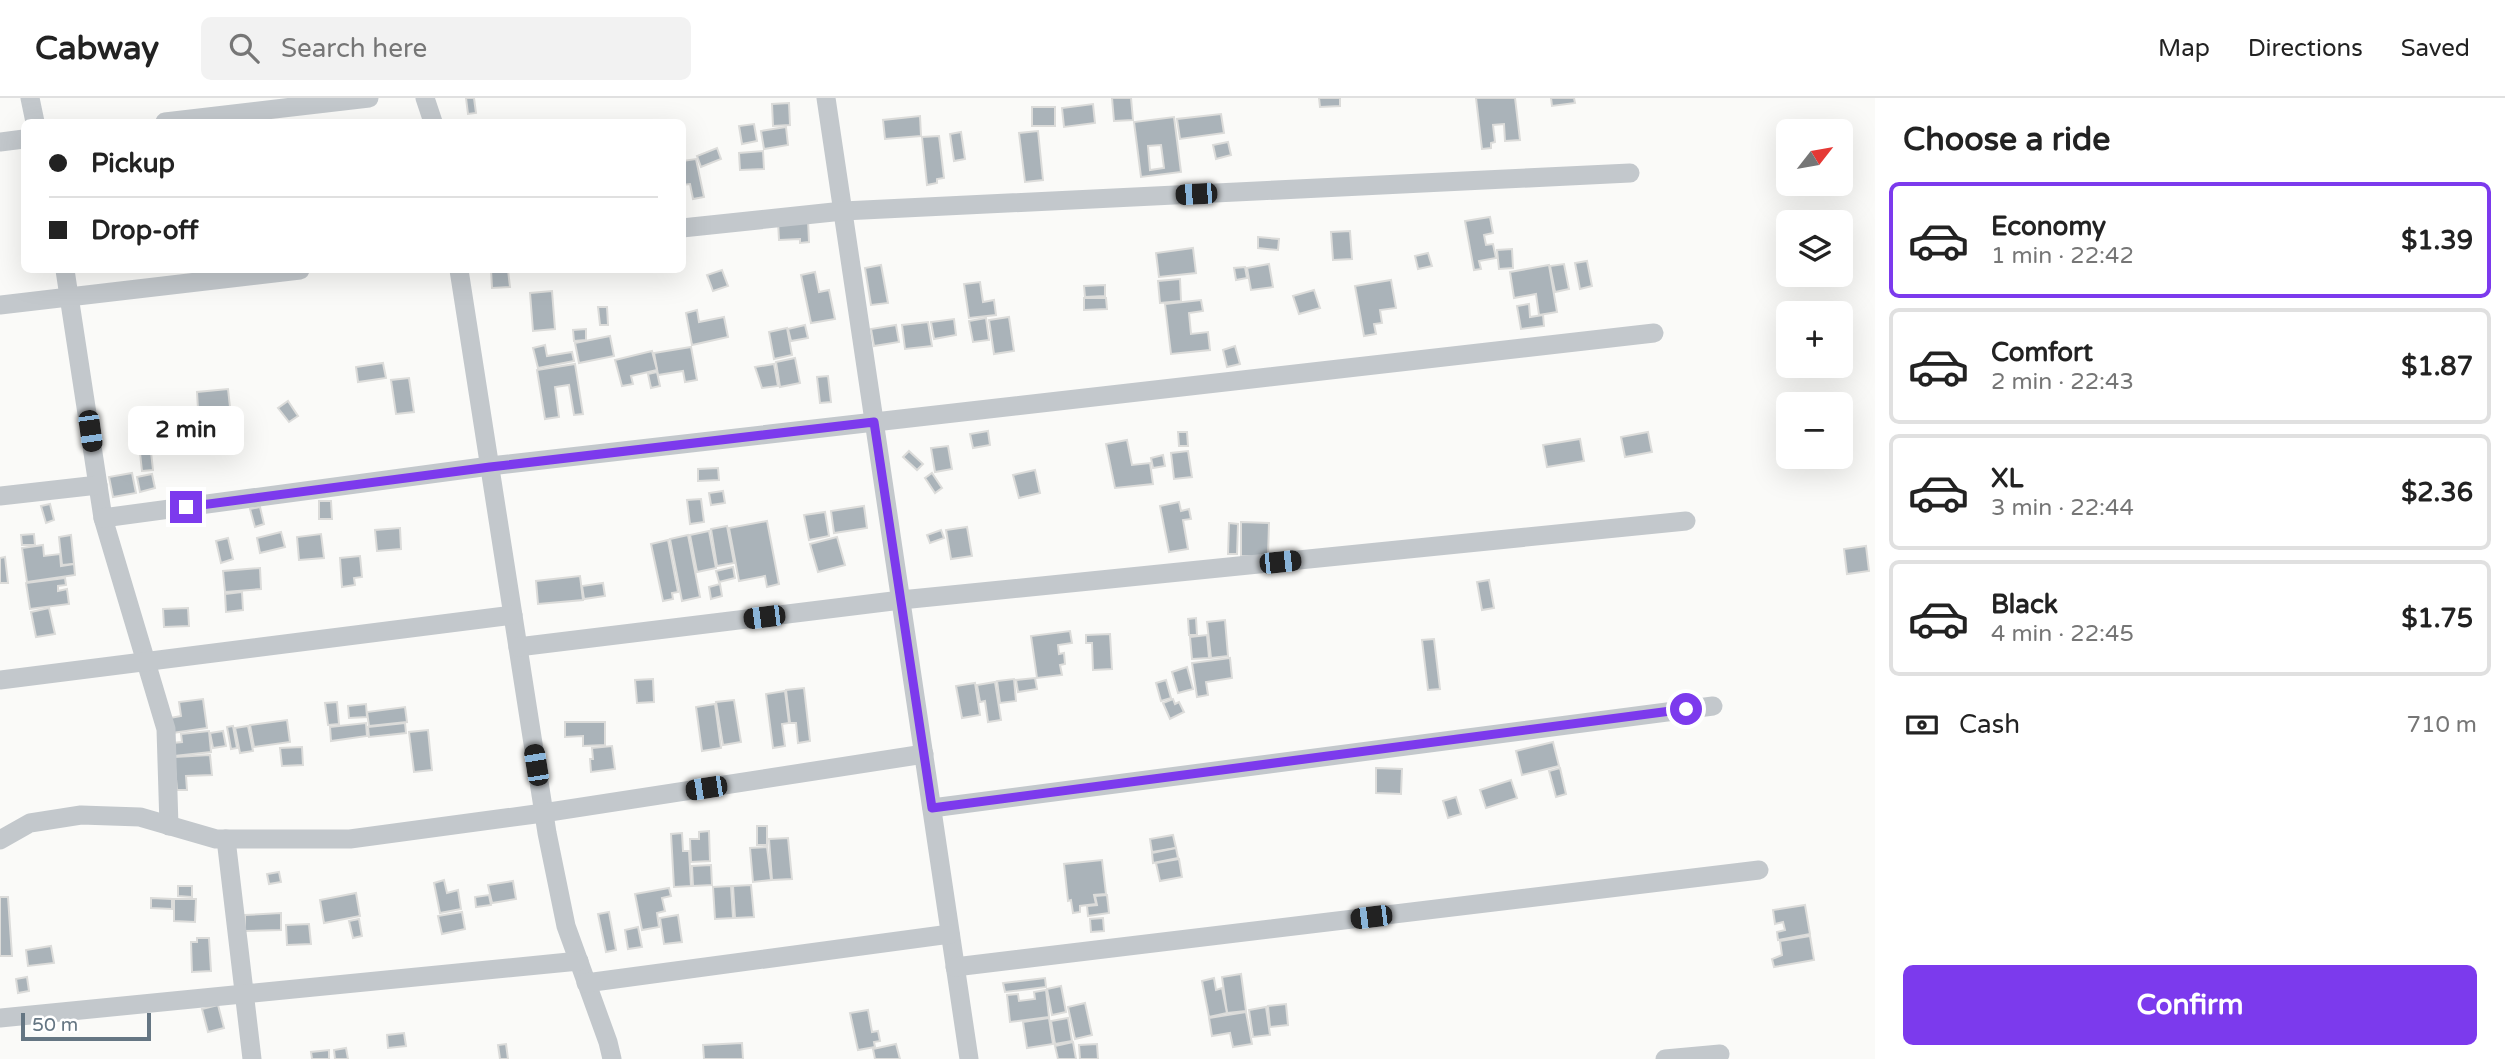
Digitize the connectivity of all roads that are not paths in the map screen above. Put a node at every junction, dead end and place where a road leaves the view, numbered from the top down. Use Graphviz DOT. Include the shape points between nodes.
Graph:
graph roads {
  1 [pos="30,98"];
  2 [pos="369,98"];
  3 [pos="425,98"];
  4 [pos="826,98"];
  5 [pos="34,119"];
  6 [pos="190,119"];
  7 [pos="432,119"];
  8 [pos="21,139"];
  9 [pos="0,142"];
  10 [pos="1630,173"];
  11 [pos="843,211"];
  12 [pos="686,228"];
  13 [pos="66,273"];
  14 [pos="273,273"];
  15 [pos="459,273"];
  16 [pos="70,296"];
  17 [pos="0,305"];
  18 [pos="1654,334"];
  19 [pos="874,422"];
  20 [pos="490,467"];
  21 [pos="98,485"];
  22 [pos="0,496"];
  23 [pos="103,518"];
  24 [pos="1686,522"];
  25 [pos="901,600"];
  26 [pos="513,615"];
  27 [pos="518,647"];
  28 [pos="146,662"];
  29 [pos="0,680"];
  30 [pos="1713,706"];
  31 [pos="924,754"];
  32 [pos="932,808"];
  33 [pos="543,813"];
  34 [pos="169,826"];
  35 [pos="226,839"];
  36 [pos="0,840"];
  37 [pos="1759,870"];
  38 [pos="950,934"];
  39 [pos="579,961"];
  40 [pos="955,967"];
  41 [pos="586,984"];
  42 [pos="244,994"];
  43 [pos="0,1018"];
  44 [pos="1720,1054"];
  45 [pos="252,1059"];
  46 [pos="612,1059"];
  47 [pos="969,1059"];
  48 [pos="1665,1059"];
  1 -- 5 [label="street"];
  2 -- 6 [label="street"];
  3 -- 7 [label="street"];
  4 -- 11 [label="street"];
  8 -- 9 [label="street"];
  10 -- 11 [label="street"];
  11 -- 12 [label="street"];
  11 -- 19 [label="street"];
  13 -- 16 [label="street"];
  14 -- 16 [label="street"];
  15 -- 20 [label="street"];
  16 -- 17 [label="street"];
  16 -- 21 [label="street"];
  18 -- 19 [label="street"];
  19 -- 20 [label="street"];
  19 -- 25 [label="street"];
  20 -- 23 [label="street"];
  20 -- 26 [label="street"];
  21 -- 22 [label="street"];
  21 -- 23 [label="street"];
  23 -- 28 [label="street"];
  24 -- 25 [label="street"];
  25 -- 27 [label="street"];
  25 -- 31 [label="street"];
  26 -- 27 [label="street"];
  26 -- 28 [label="street"];
  27 -- 33 [label="street"];
  28 -- 29 [label="street"];
  28 -- 34 [label="street" via="166,729"];
  30 -- 32 [label="street"];
  31 -- 32 [label="street"];
  31 -- 33 [label="street"];
  32 -- 38 [label="street"];
  33 -- 35 [label="street" via="350,839"];
  33 -- 39 [label="street" via="566,926"];
  34 -- 35 [label="street"];
  34 -- 36 [label="street" via="140,817 81,814 30,823"];
  35 -- 42 [label="street"];
  37 -- 40 [label="street"];
  38 -- 40 [label="street"];
  38 -- 41 [label="street"];
  39 -- 41 [label="street"];
  39 -- 42 [label="street"];
  40 -- 47 [label="street"];
  41 -- 46 [label="street"];
  42 -- 43 [label="street"];
  42 -- 45 [label="street"];
  44 -- 48 [label="street"];
}
